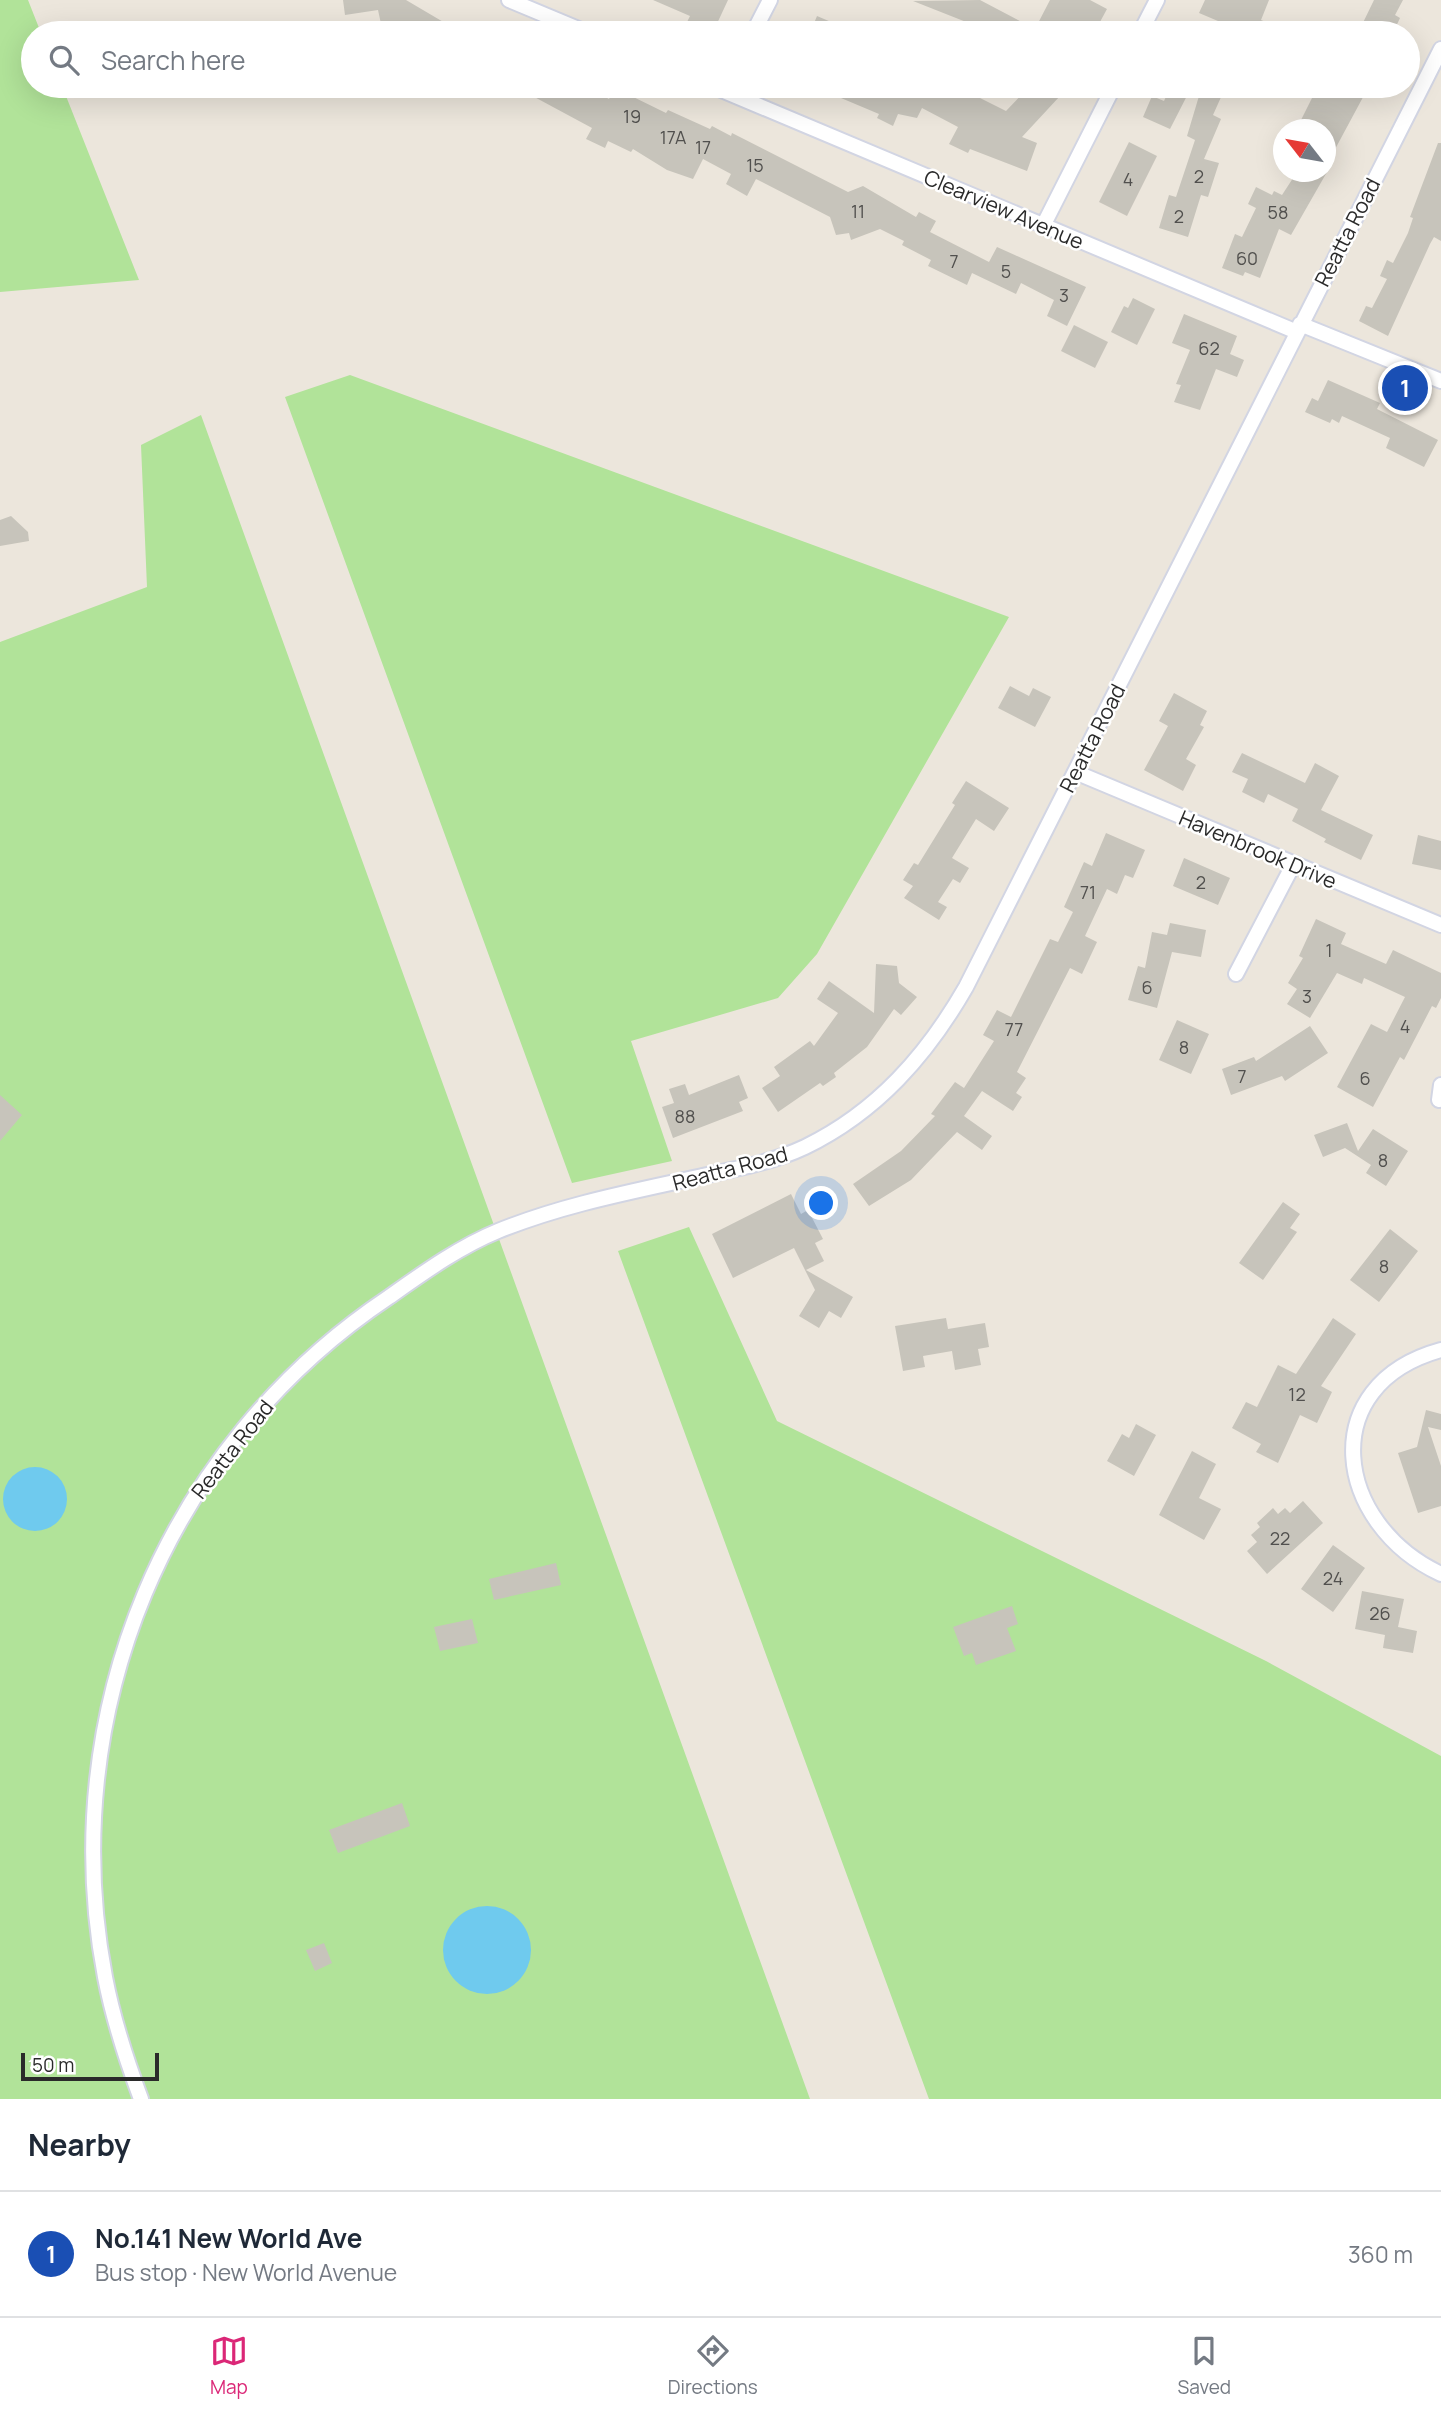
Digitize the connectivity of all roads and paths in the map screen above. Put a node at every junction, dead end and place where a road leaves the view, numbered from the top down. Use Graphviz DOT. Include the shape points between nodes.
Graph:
graph roads {
  1 [pos="509,0"];
  2 [pos="771,0"];
  3 [pos="1157,0"];
  4 [pos="559,21"];
  5 [pos="760,21"];
  6 [pos="1146,21"];
  7 [pos="1441,48"];
  8 [pos="1420,89"];
  9 [pos="746,98"];
  10 [pos="1108,98"];
  11 [pos="1415,98"];
  12 [pos="1044,226"];
  13 [pos="1298,328"];
  14 [pos="1441,382"];
  15 [pos="1075,772"];
  16 [pos="1293,865"];
  17 [pos="1441,925"];
  18 [pos="1236,974"];
  19 [pos="1441,1350"];
  20 [pos="1441,1574"];
  21 [pos="141,2099"];
  1 -- 4 [label="street"];
  2 -- 5 [label="street"];
  3 -- 6 [label="street"];
  7 -- 8 [label="street, Reatta Road"];
  9 -- 12 [label="street, Clearview Avenue"];
  10 -- 12 [label="street"];
  11 -- 13 [label="street, Reatta Road"];
  12 -- 13 [label="street, Clearview Avenue"];
  13 -- 14 [label="street, Clearview Avenue"];
  13 -- 15 [label="street, Reatta Road"];
  15 -- 16 [label="street, Havenbrook Drive"];
  15 -- 21 [label="street, Reatta Road" via="946,1022 889,1090 804,1147 754,1165 547,1213 494,1233 452,1256 337,1333 289,1377 239,1432 197,1491 134,1612 115,1679 96,1795 94,1858 104,1975"];
  16 -- 17 [label="street, Havenbrook Drive"];
  16 -- 18 [label="street"];
  19 -- 20 [label="street" via="1406,1365 1384,1381 1356,1429 1353,1455 1355,1481 1372,1518 1401,1550"];
}
